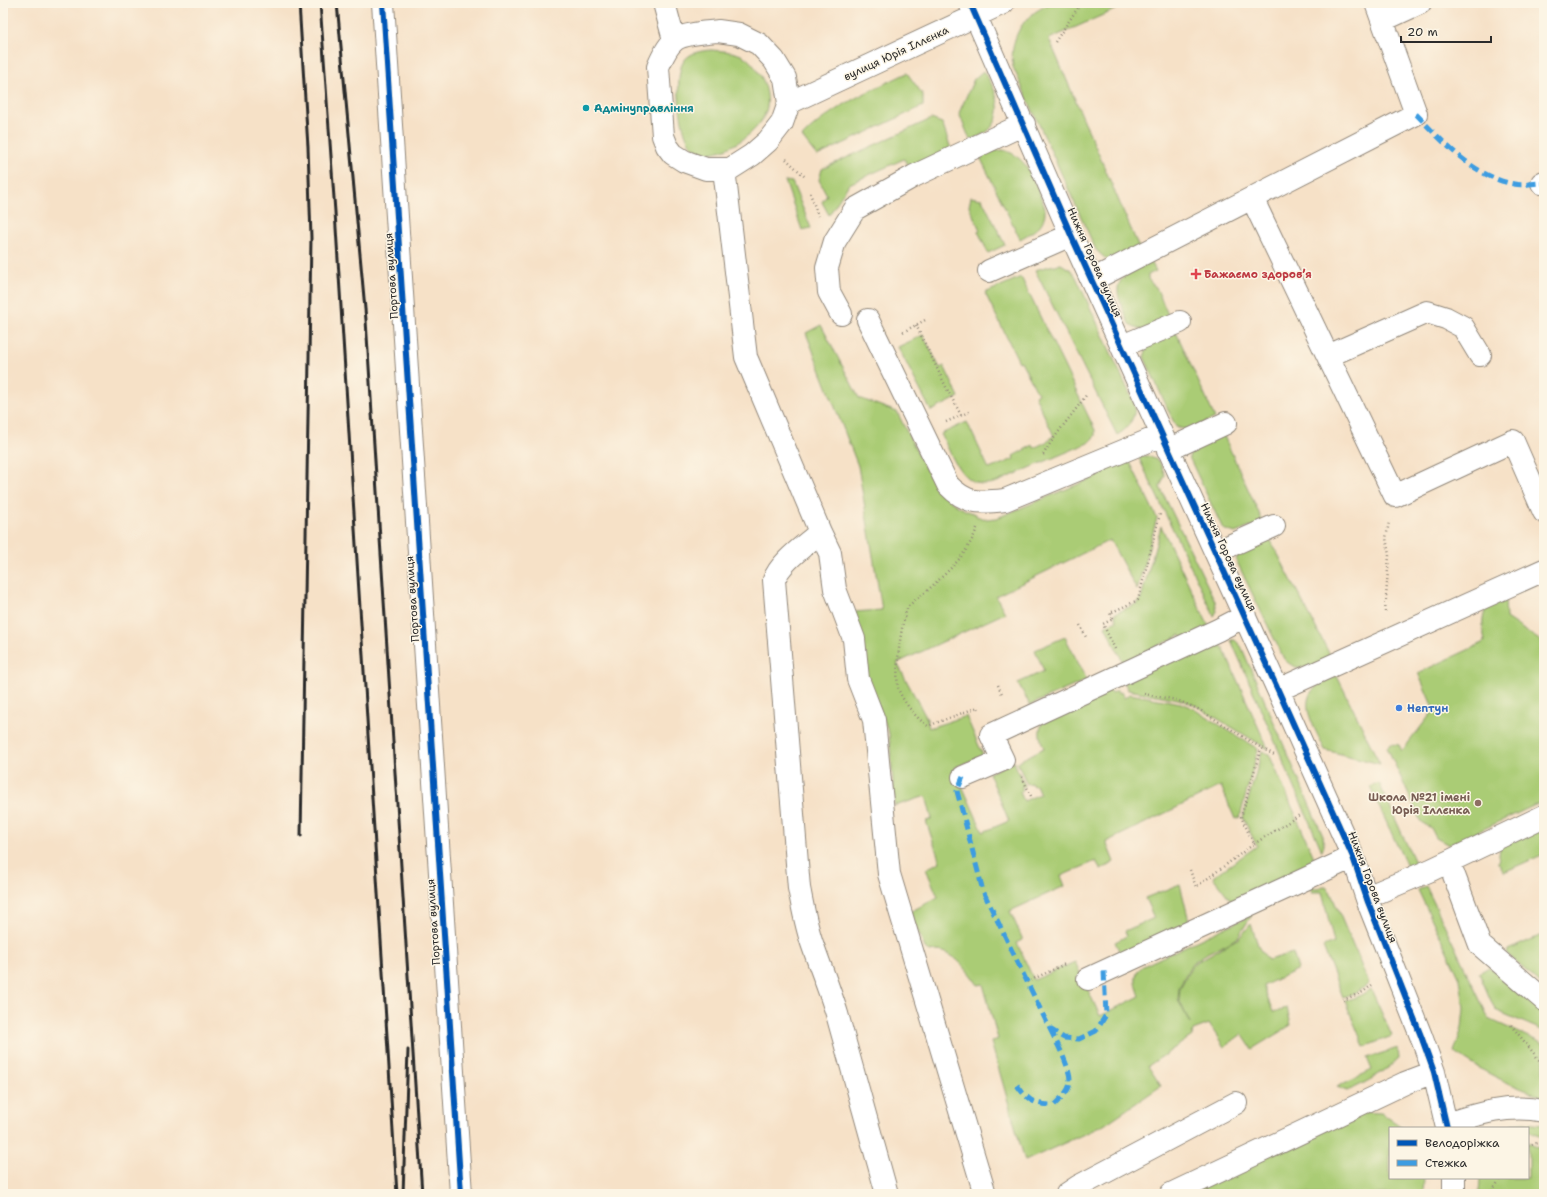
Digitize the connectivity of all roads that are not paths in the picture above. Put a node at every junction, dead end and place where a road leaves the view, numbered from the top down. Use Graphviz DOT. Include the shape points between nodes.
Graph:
graph roads {
  1 [pos="383,3"];
  2 [pos="664,3"];
  3 [pos="1003,3"];
  4 [pos="1420,3"];
  5 [pos="973,9"];
  6 [pos="1379,12"];
  7 [pos="674,40"];
  8 [pos="789,103"];
  9 [pos="1024,124"];
  10 [pos="724,169"];
  11 [pos="1252,198"];
  12 [pos="1071,235"];
  13 [pos="989,271"];
  14 [pos="1092,280"];
  15 [pos="841,314"];
  16 [pos="868,320"];
  17 [pos="1180,322"];
  18 [pos="1122,346"];
  19 [pos="1480,355"];
  20 [pos="1328,356"];
  21 [pos="1226,423"];
  22 [pos="1165,442"];
  23 [pos="1544,512"];
  24 [pos="1274,526"];
  25 [pos="820,532"];
  26 [pos="1216,552"];
  27 [pos="1544,570"];
  28 [pos="1244,616"];
  29 [pos="1278,690"];
  30 [pos="963,777"];
  31 [pos="1544,816"];
  32 [pos="1353,857"];
  33 [pos="1449,862"];
  34 [pos="1367,897"];
  35 [pos="1088,979"];
  36 [pos="1544,1000"];
  37 [pos="1434,1072"];
  38 [pos="1236,1103"];
  39 [pos="1544,1111"];
  40 [pos="1447,1126"];
  41 [pos="1454,1179"];
  42 [pos="461,1194"];
  43 [pos="887,1194"];
  44 [pos="985,1194"];
  45 [pos="1067,1194"];
  46 [pos="1171,1194"];
  47 [pos="1454,1194"];
  1 -- 42 [label="street, Портова вулиця"];
  2 -- 7 [label="street"];
  3 -- 5 [label="street, вулиця Юрія Іллєнка"];
  4 -- 6 [label="street"];
  5 -- 8 [label="street, вулиця Юрія Іллєнка"];
  5 -- 9 [label="street, Нижня Горова вулиця"];
  6 -- 11 [label="street" via="1416,114"];
  7 -- 8 [label="street" via="718,30 739,34 759,44 786,78"];
  7 -- 10 [label="street" via="658,67 663,136 673,154 684,161 706,169"];
  8 -- 10 [label="street" via="782,124 768,141 752,156 730,169"];
  9 -- 12 [label="street, Нижня Горова вулиця"];
  9 -- 15 [label="street" via="914,176 855,209 834,241 827,268 829,292"];
  10 -- 25 [label="street" via="746,357"];
  11 -- 14 [label="street"];
  11 -- 20 [label="street"];
  12 -- 13 [label="street"];
  12 -- 14 [label="street, Нижня Горова вулиця"];
  14 -- 18 [label="street, Нижня Горова вулиця"];
  16 -- 22 [label="street" via="948,485 957,494 969,500 1005,500"];
  17 -- 18 [label="street"];
  18 -- 22 [label="street, Нижня Горова вулиця"];
  19 -- 20 [label="street" via="1463,327 1427,312"];
  20 -- 23 [label="street" via="1395,496 1513,441"];
  21 -- 22 [label="street"];
  22 -- 26 [label="street, Нижня Горова вулиця"];
  24 -- 26 [label="street"];
  25 -- 43 [label="street" via="782,566 774,580 800,888 812,946 829,987"];
  25 -- 44 [label="street" via="830,553 835,589 854,639 858,679 874,720 889,874"];
  26 -- 28 [label="street, Нижня Горова вулиця"];
  27 -- 29 [label="street"];
  28 -- 29 [label="street, Нижня Горова вулиця"];
  28 -- 30 [label="street" via="991,735 1003,760"];
  29 -- 32 [label="street, Нижня Горова вулиця"];
  31 -- 33 [label="street"];
  32 -- 34 [label="street, Нижня Горова вулиця"];
  32 -- 35 [label="street"];
  33 -- 34 [label="street"];
  33 -- 36 [label="street" via="1480,945"];
  34 -- 37 [label="street, Нижня Горова вулиця"];
  37 -- 40 [label="street, Нижня Горова вулиця"];
  37 -- 46 [label="street" via="1405,1083"];
  38 -- 45 [label="street"];
  39 -- 40 [label="street, Нижня Горова вулиця" via="1497,1109 1481,1112"];
  41 -- 47 [label="street"];
}
